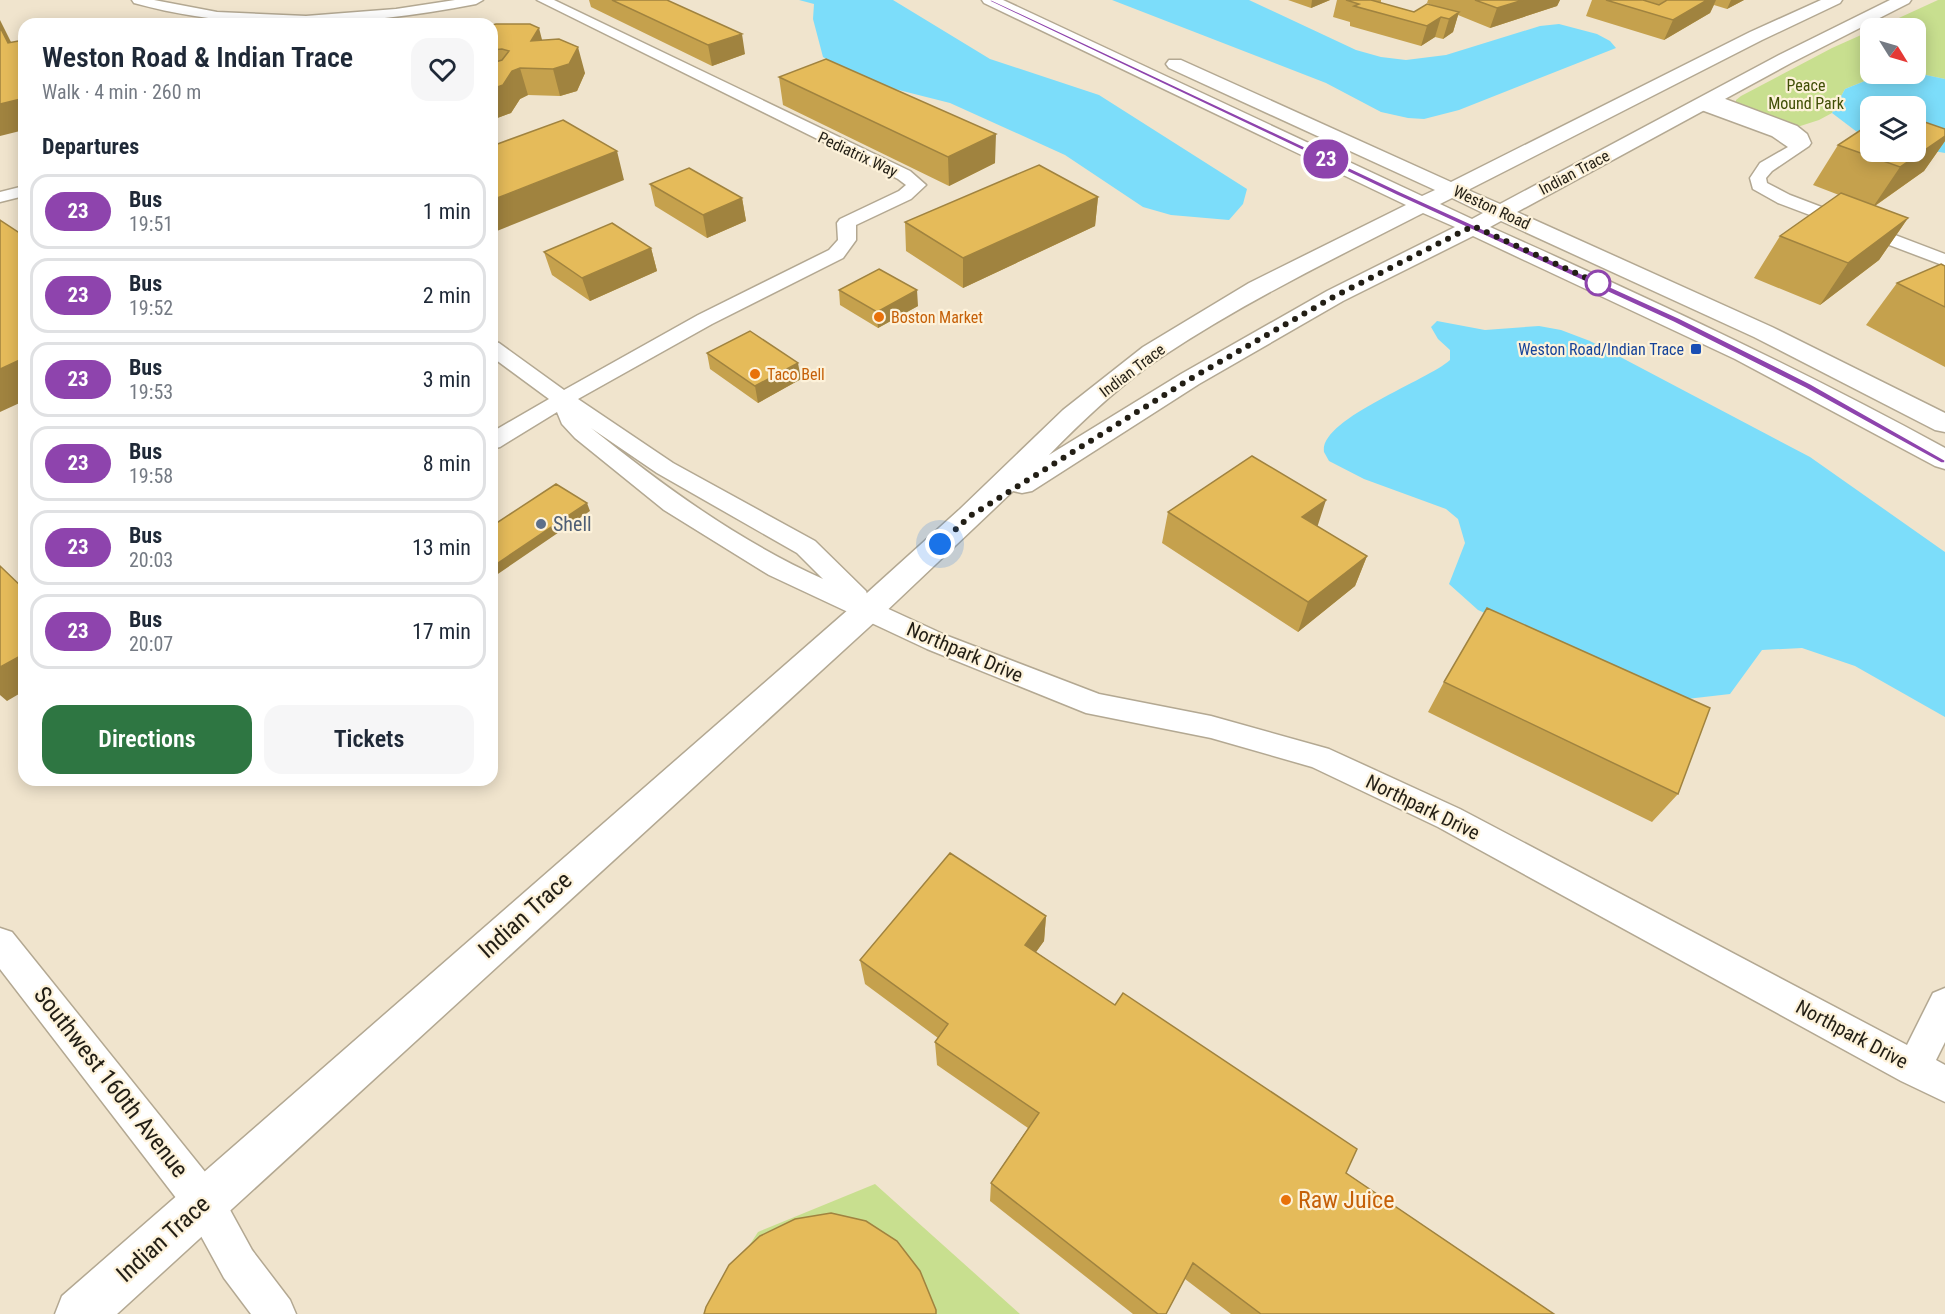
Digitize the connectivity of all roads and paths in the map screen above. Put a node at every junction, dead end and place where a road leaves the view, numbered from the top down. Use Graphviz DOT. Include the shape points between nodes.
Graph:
graph roads {
  1 [pos="139,0"];
  2 [pos="200,0"];
  3 [pos="409,0"];
  4 [pos="476,0"];
  5 [pos="544,0"];
  6 [pos="990,0"];
  7 [pos="1834,0"];
  8 [pos="1903,0"];
  9 [pos="300,8"];
  10 [pos="245,18"];
  11 [pos="290,18"];
  12 [pos="333,18"];
  13 [pos="1159,56"];
  14 [pos="1706,102"];
  15 [pos="1452,189"];
  16 [pos="18,192"];
  17 [pos="0,196"];
  18 [pos="1424,205"];
  19 [pos="1502,212"];
  20 [pos="1473,226"];
  21 [pos="1945,260"];
  22 [pos="498,351"];
  23 [pos="563,399"];
  24 [pos="1945,424"];
  25 [pos="498,438"];
  26 [pos="1945,460"];
  27 [pos="970,516"];
  28 [pos="868,610"];
  29 [pos="0,944"];
  30 [pos="1945,1005"];
  31 [pos="1914,1068"];
  32 [pos="1945,1084"];
  33 [pos="204,1202"];
  34 [pos="80,1314"];
  35 [pos="276,1314"];
  1 -- 10 [label="street" via="183,12"];
  2 -- 9 [label="street" via="245,7"];
  3 -- 9 [label="street"];
  4 -- 12 [label="street" via="415,11"];
  5 -- 23 [label="street, Pediatrix Way" via="904,175 917,185 905,195 846,223 846,246 836,254 766,286"];
  6 -- 18 [label="main road, Weston Road"];
  7 -- 15 [label="main road, Indian Trace"];
  8 -- 14 [label="main road, Indian Trace"];
  9 -- 11 [label="street"];
  13 -- 15 [label="main road, Weston Road"];
  14 -- 19 [label="main road, Indian Trace"];
  14 -- 21 [label="street" via="1778,133 1799,147 1766,167 1758,178 1760,185 1784,199"];
  15 -- 18 [label="main road, Indian Trace"];
  15 -- 19 [label="main road, Weston Road"];
  16 -- 17 [label="street"];
  18 -- 20 [label="main road, Weston Road"];
  18 -- 27 [label="main road, Indian Trace" via="1257,288 1152,352 1072,416"];
  19 -- 20 [label="main road, Indian Trace"];
  19 -- 24 [label="main road, Weston Road" via="1763,332"];
  20 -- 26 [label="main road, Weston Road" via="1758,360"];
  20 -- 27 [label="main road, Indian Trace" via="1335,296 1218,363"];
  22 -- 23 [label="street, Northpark Drive"];
  23 -- 25 [label="street"];
  23 -- 28 [label="street, Northpark Drive" via="570,418 583,433 672,504 778,569"];
  27 -- 28 [label="main road, Indian Trace"];
  28 -- 31 [label="street, Northpark Drive" via="936,642 1096,705 1211,727 1319,757 1449,818"];
  28 -- 33 [label="main road, Indian Trace"];
  29 -- 33 [label="street, Southwest 160th Avenue"];
  30 -- 31 [label="street"];
  31 -- 32 [label="street, Northpark Drive"];
  33 -- 34 [label="main road, Indian Trace"];
  33 -- 35 [label="street, Southwest 160th Avenue" via="238,1264"];
}
